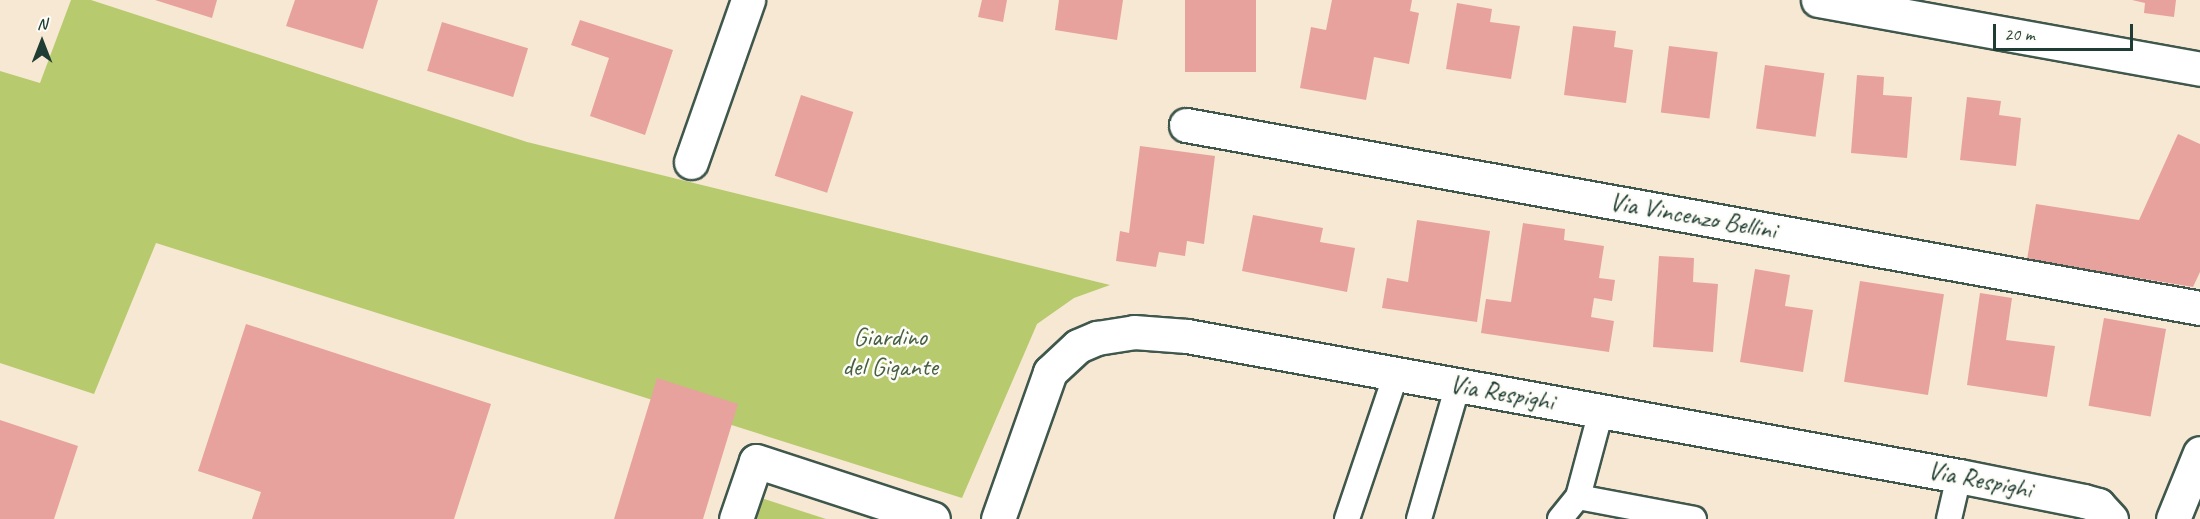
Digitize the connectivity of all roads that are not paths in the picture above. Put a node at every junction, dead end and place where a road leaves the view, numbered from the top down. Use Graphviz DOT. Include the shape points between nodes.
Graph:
graph roads {
  1 [pos="748,0"];
  2 [pos="1818,0"];
  3 [pos="2200,69"];
  4 [pos="1186,125"];
  5 [pos="691,162"];
  6 [pos="2200,308"];
  7 [pos="1396,374"];
  8 [pos="1458,385"];
  9 [pos="1600,411"];
  10 [pos="2200,453"];
  11 [pos="1959,476"];
  12 [pos="1578,497"];
  13 [pos="736,519"];
  14 [pos="933,519"];
  15 [pos="998,519"];
  16 [pos="1347,519"];
  17 [pos="1419,519"];
  18 [pos="1560,519"];
  19 [pos="1694,519"];
  20 [pos="1949,519"];
  21 [pos="2111,519"];
  22 [pos="2173,519"];
  1 -- 5 [label="street"];
  2 -- 3 [label="street"];
  4 -- 6 [label="street, Via Vincenzo Bellini"];
  7 -- 8 [label="street, Via Respighi"];
  7 -- 15 [label="street, Via Respighi" via="1152,332 1097,338 1063,357 1050,372"];
  7 -- 16 [label="lane"];
  8 -- 9 [label="street, Via Respighi"];
  8 -- 17 [label="lane"];
  9 -- 11 [label="street, Via Respighi"];
  9 -- 12 [label="lane"];
  10 -- 22 [label="street"];
  11 -- 20 [label="lane"];
  11 -- 21 [label="street, Via Respighi" via="2084,501 2097,505"];
  12 -- 18 [label="lane"];
  12 -- 19 [label="lane"];
  13 -- 14 [label="street" via="756,461"];
}
